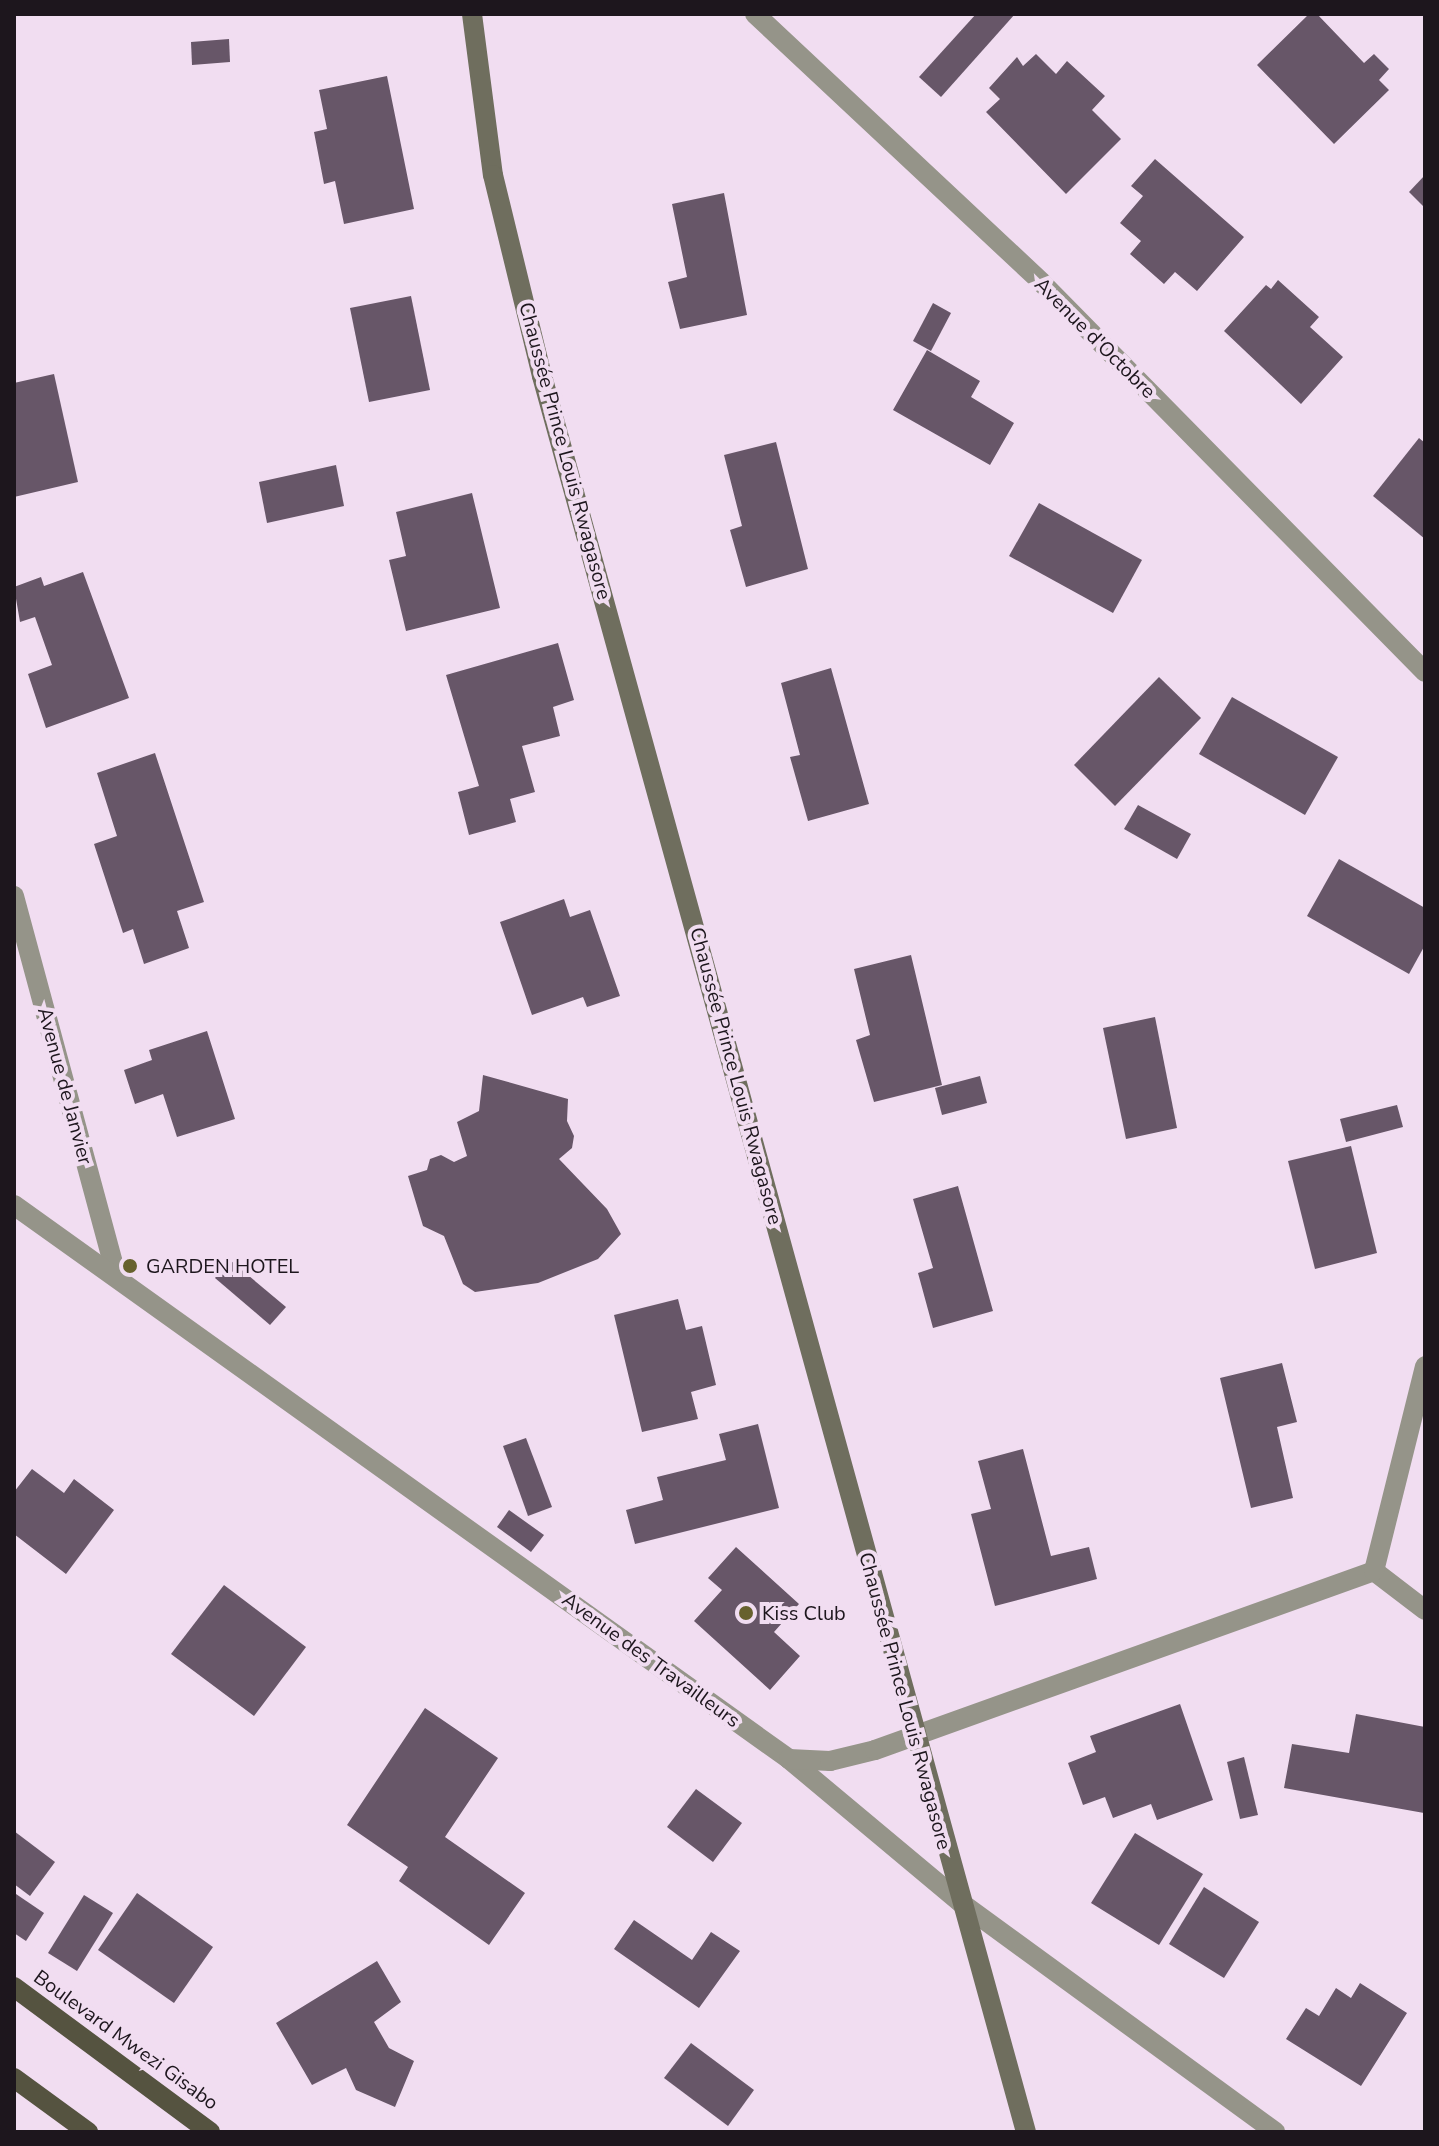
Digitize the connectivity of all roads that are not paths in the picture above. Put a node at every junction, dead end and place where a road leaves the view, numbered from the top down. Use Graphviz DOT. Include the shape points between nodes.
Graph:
graph roads {
  1 [pos="472,14"];
  2 [pos="755,14"];
  3 [pos="1425,672"];
  4 [pos="14,896"];
  5 [pos="14,1205"];
  6 [pos="117,1277"];
  7 [pos="1425,1366"];
  8 [pos="1374,1571"];
  9 [pos="1425,1610"];
  10 [pos="914,1732"];
  11 [pos="789,1759"];
  12 [pos="960,1902"];
  13 [pos="14,1987"];
  14 [pos="14,2078"];
  15 [pos="88,2132"];
  16 [pos="210,2132"];
  17 [pos="1026,2132"];
  18 [pos="1275,2132"];
  1 -- 10 [label="street, Chaussée Prince Louis Rwagasore" via="493,175 542,376"];
  2 -- 3 [label="street, Avenue d'Octobre" via="1042,283"];
  4 -- 6 [label="street, Avenue de Janvier"];
  5 -- 6 [label="street, Avenue des Travailleurs"];
  6 -- 11 [label="street, Avenue des Travailleurs"];
  7 -- 8 [label="street"];
  8 -- 9 [label="street"];
  8 -- 10 [label="street"];
  10 -- 11 [label="street" via="830,1761"];
  10 -- 12 [label="street, Chaussée Prince Louis Rwagasore"];
  11 -- 12 [label="street, Avenue des Travailleurs"];
  12 -- 17 [label="street, Chaussée Prince Louis Rwagasore"];
  12 -- 18 [label="street, Avenue des Travailleurs"];
  13 -- 16 [label="main road, Boulevard Mwezi Gisabo"];
  14 -- 15 [label="main road"];
}
